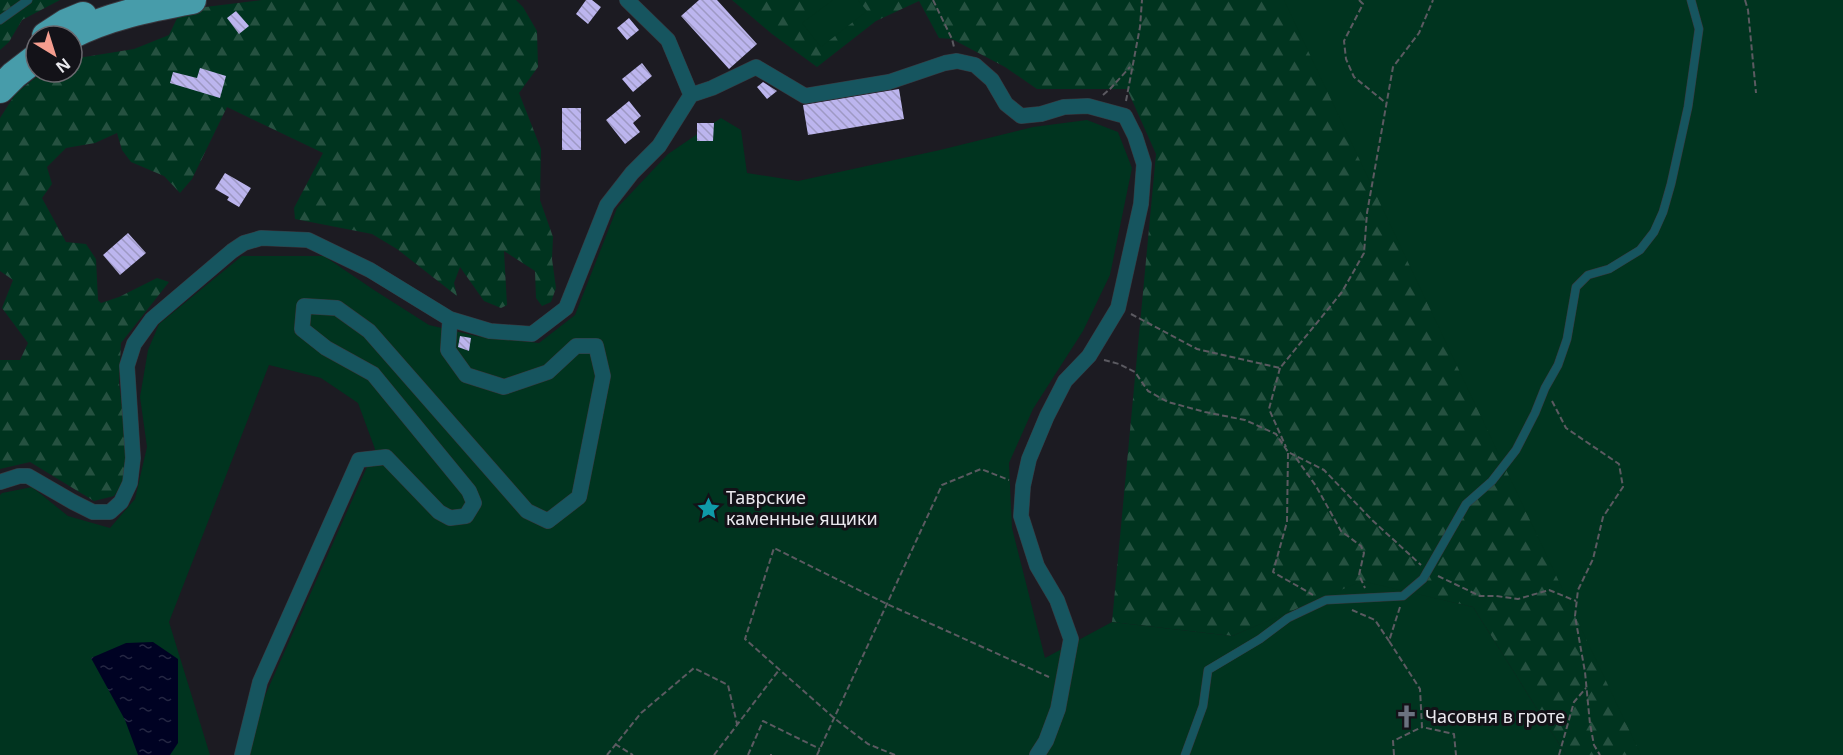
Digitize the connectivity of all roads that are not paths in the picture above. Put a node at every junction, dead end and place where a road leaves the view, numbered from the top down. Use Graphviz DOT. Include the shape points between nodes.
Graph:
graph roads {
  1 [pos="28,0"];
  2 [pos="125,0"];
  3 [pos="192,0"];
  4 [pos="627,0"];
  5 [pos="1691,0"];
  6 [pos="0,21"];
  7 [pos="64,24"];
  8 [pos="84,29"];
  9 [pos="24,51"];
  10 [pos="24,67"];
  11 [pos="0,72"];
  12 [pos="0,90"];
  13 [pos="691,95"];
  14 [pos="450,319"];
  15 [pos="0,482"];
  16 [pos="242,755"];
  17 [pos="1037,755"];
  18 [pos="1185,755"];
  1 -- 6 [label="lane"];
  2 -- 7 [label="highway"];
  3 -- 8 [label="highway" via="140,9"];
  4 -- 13 [label="street" via="668,40"];
  5 -- 18 [label="lane" via="1699,29 1688,107 1664,212 1640,250 1609,269 1588,275 1576,287 1558,365 1515,450 1492,481 1466,504 1423,579 1403,596 1326,600 1288,618 1208,670 1203,706"];
  9 -- 11 [label="highway"];
  10 -- 12 [label="highway"];
  13 -- 14 [label="street" via="659,146 607,205 566,308 532,334 490,331"];
  13 -- 17 [label="street" via="756,68 805,96 890,82 957,61 975,65 992,80 1006,104 1021,116 1088,106 1125,116 1136,136 1144,164 1141,204 1118,308 1089,356 1065,381 1029,459 1023,486 1021,516 1036,566 1057,600 1071,639 1058,708"];
  14 -- 15 [label="street" via="370,270 308,240 261,238 244,243 152,319 134,344 127,366 133,458 130,483 121,502 110,512 93,512 28,476"];
  14 -- 16 [label="street" via="448,350 466,375 504,387 548,372 576,346 596,346 603,376 579,496 548,521 527,512 369,331 337,308 304,306 302,329 326,348 373,374 469,491 474,503 466,516 450,518 439,512 386,457 359,460 260,682"];
}
